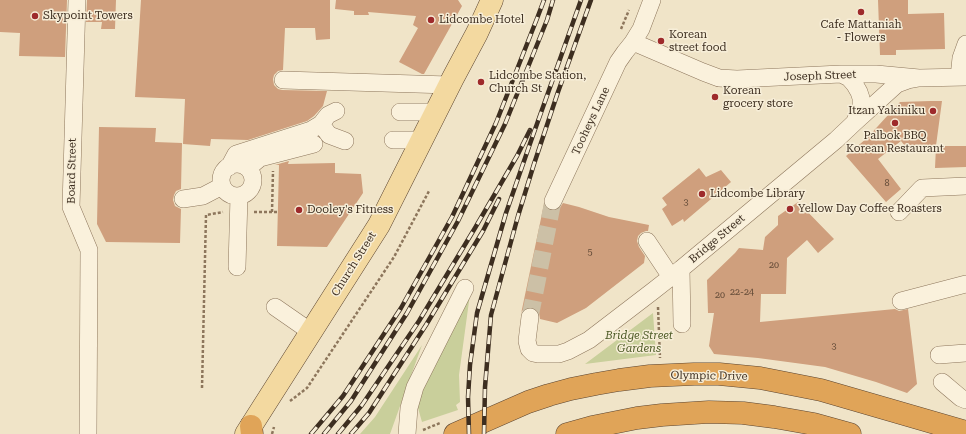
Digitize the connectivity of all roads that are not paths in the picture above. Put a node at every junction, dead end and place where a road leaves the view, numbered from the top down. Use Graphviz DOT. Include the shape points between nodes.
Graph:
graph roads {
  1 [pos="77,0"];
  2 [pos="492,0"];
  3 [pos="652,0"];
  4 [pos="633,42"];
  5 [pos="966,44"];
  6 [pos="840,74"];
  7 [pos="962,77"];
  8 [pos="919,78"];
  9 [pos="283,80"];
  10 [pos="449,86"];
  11 [pos="336,111"];
  12 [pos="400,112"];
  13 [pos="435,112"];
  14 [pos="854,122"];
  15 [pos="321,124"];
  16 [pos="393,140"];
  17 [pos="421,140"];
  18 [pos="345,141"];
  19 [pos="314,144"];
  20 [pos="229,167"];
  21 [pos="248,168"];
  22 [pos="222,186"];
  23 [pos="966,186"];
  24 [pos="183,199"];
  25 [pos="553,201"];
  26 [pos="239,204"];
  27 [pos="899,212"];
  28 [pos="647,242"];
  29 [pos="237,267"];
  30 [pos="676,273"];
  31 [pos="966,284"];
  32 [pos="465,288"];
  33 [pos="901,301"];
  34 [pos="275,307"];
  35 [pos="530,317"];
  36 [pos="682,324"];
  37 [pos="311,332"];
  38 [pos="966,353"];
  39 [pos="939,355"];
  40 [pos="942,382"];
  41 [pos="966,400"];
  42 [pos="448,428"];
  43 [pos="250,431"];
  44 [pos="415,432"];
  45 [pos="966,432"];
  46 [pos="88,434"];
  47 [pos="567,434"];
  48 [pos="850,434"];
  1 -- 46 [label="street, Board Street" via="71,207 89,250"];
  2 -- 10 [label="main road, Church Street"];
  3 -- 4 [label="street, Tooheys Lane"];
  4 -- 6 [label="street, Joseph Street" via="719,78"];
  4 -- 25 [label="street, Tooheys Lane" via="618,62"];
  5 -- 7 [label="street" via="961,58"];
  6 -- 8 [label="street, Joseph Street"];
  6 -- 14 [label="street" via="855,84 861,98 860,112"];
  7 -- 8 [label="street, Joseph Street"];
  8 -- 14 [label="street, Bridge Street" via="896,84"];
  9 -- 10 [label="street"];
  10 -- 13 [label="main road, Church Street"];
  11 -- 15 [label="street" via="328,115"];
  12 -- 13 [label="street"];
  13 -- 17 [label="main road, Church Street"];
  14 -- 30 [label="street, Bridge Street" via="830,145"];
  15 -- 18 [label="street" via="329,135"];
  15 -- 20 [label="street" via="311,130 236,154"];
  16 -- 17 [label="street"];
  17 -- 37 [label="main road, Church Street" via="379,225"];
  19 -- 21 [label="street" via="260,158"];
  20 -- 21 [label="street" via="239,164"];
  20 -- 22 [label="street" via="222,175"];
  21 -- 26 [label="street" via="253,178 252,188"];
  22 -- 24 [label="street" via="203,196"];
  22 -- 26 [label="street"];
  23 -- 27 [label="street" via="922,188"];
  26 -- 29 [label="street"];
  28 -- 30 [label="street"];
  30 -- 35 [label="street, Bridge Street" via="589,340 568,351 538,354 529,350 527,341"];
  30 -- 36 [label="street"];
  31 -- 33 [label="street"];
  32 -- 44 [label="street" via="414,387 409,408"];
  34 -- 37 [label="street"];
  37 -- 43 [label="main road, Church Street"];
  38 -- 39 [label="street"];
  40 -- 41 [label="street"];
  42 -- 45 [label="highway, Olympic Drive" via="571,389 596,384 650,376 719,374 760,378 822,390"];
  47 -- 48 [label="highway" via="637,418 709,412 774,417"];
}
